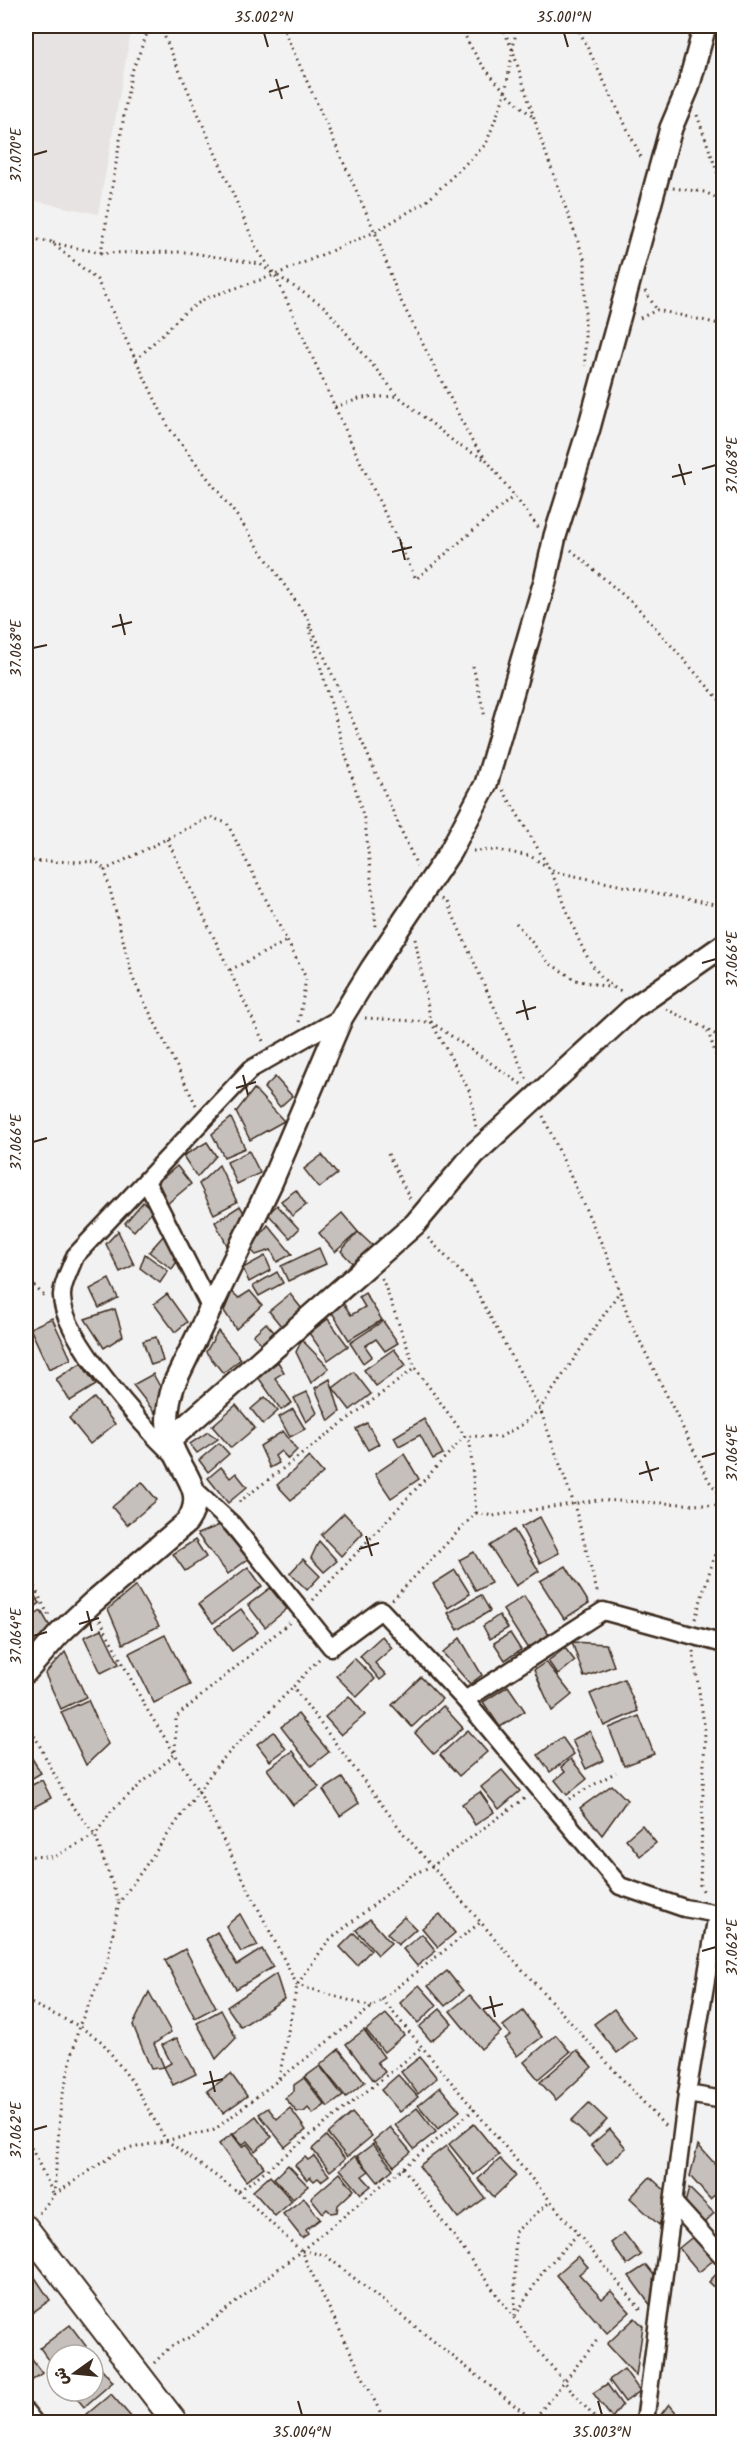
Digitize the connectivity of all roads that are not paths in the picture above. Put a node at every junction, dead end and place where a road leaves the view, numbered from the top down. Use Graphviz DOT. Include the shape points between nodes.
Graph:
graph roads {
  1 [pos="705,26"];
  2 [pos="723,945"];
  3 [pos="342,1017"];
  4 [pos="146,1181"];
  5 [pos="210,1307"];
  6 [pos="170,1440"];
  7 [pos="179,1461"];
  8 [pos="194,1489"];
  9 [pos="723,1644"];
  10 [pos="26,1672"];
  11 [pos="465,1700"];
  12 [pos="720,1914"];
  13 [pos="687,2094"];
  14 [pos="723,2100"];
  15 [pos="673,2202"];
  16 [pos="26,2228"];
  17 [pos="723,2258"];
  18 [pos="26,2412"];
  19 [pos="34,2422"];
  20 [pos="175,2422"];
  21 [pos="645,2422"];
  1 -- 3 [label="street" via="688,88 671,128 495,761 450,852"];
  2 -- 6 [label="street" via="632,1009 479,1149 415,1224"];
  3 -- 4 [label="street" via="251,1070"];
  3 -- 5 [label="street" via="272,1181"];
  4 -- 5 [label="street"];
  4 -- 7 [label="street" via="75,1256 62,1294 66,1319 106,1380"];
  5 -- 6 [label="street" via="174,1384 168,1419"];
  6 -- 7 [label="street"];
  7 -- 8 [label="street"];
  8 -- 10 [label="street" via="195,1506 187,1522 92,1603"];
  8 -- 11 [label="street" via="232,1524 331,1647 381,1611"];
  9 -- 11 [label="street" via="603,1611"];
  11 -- 12 [label="street" via="620,1886 684,1908"];
  12 -- 13 [label="street"];
  13 -- 14 [label="street"];
  13 -- 15 [label="street"];
  15 -- 17 [label="street"];
  15 -- 21 [label="street"];
  16 -- 20 [label="main road"];
  18 -- 19 [label="street"];
}
